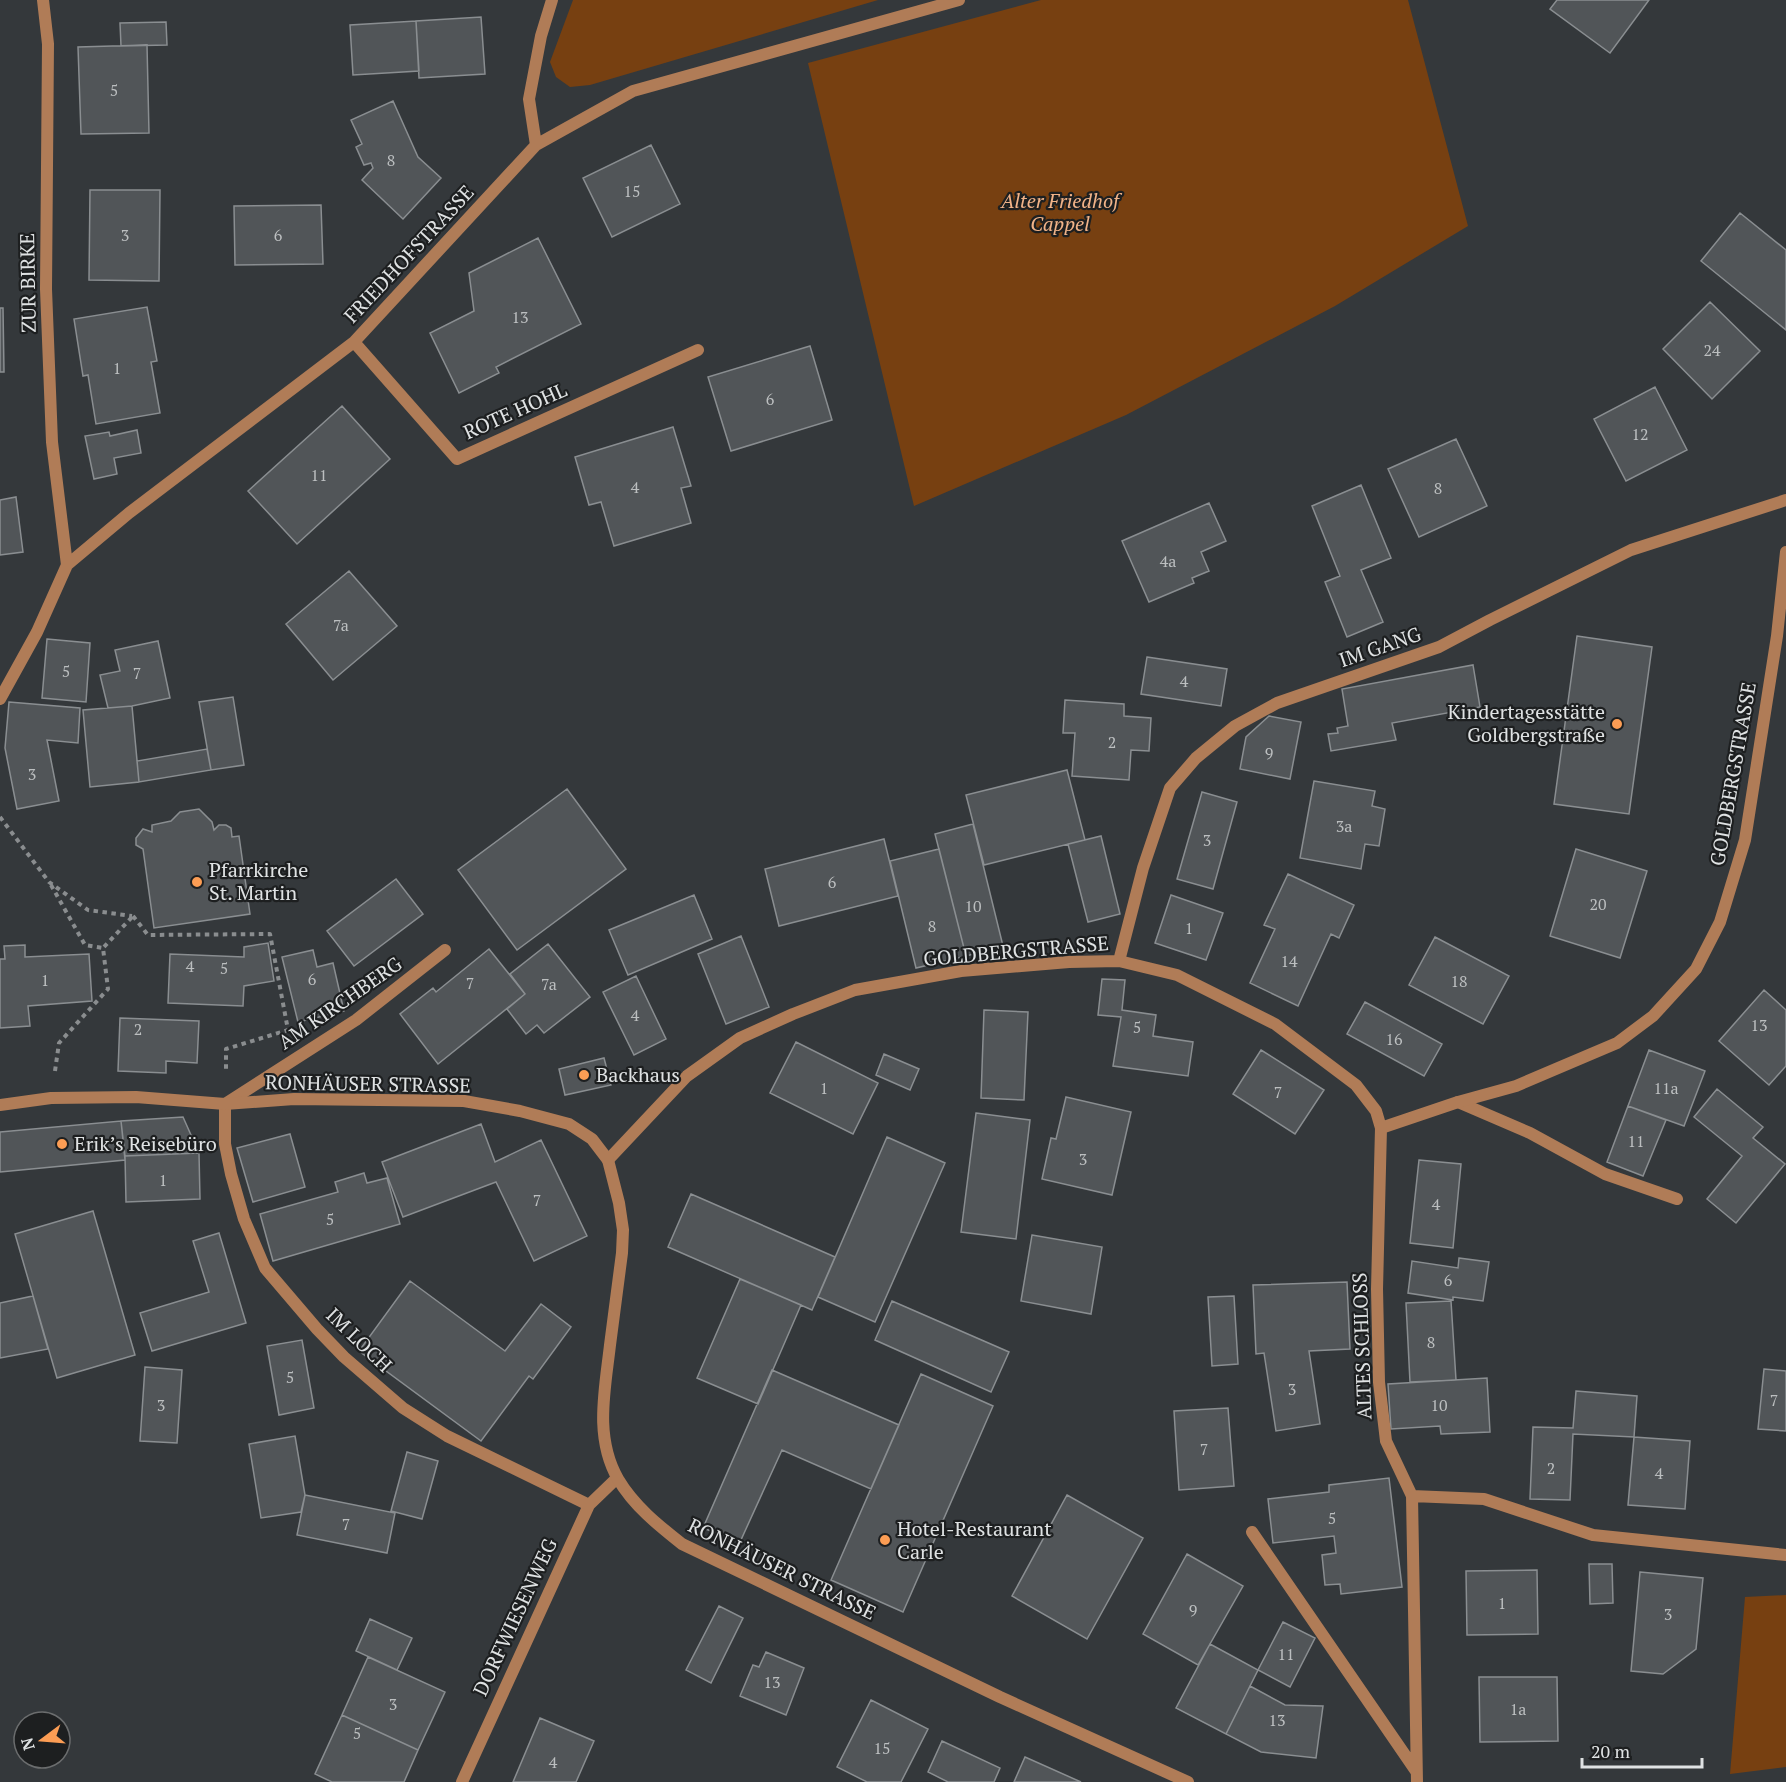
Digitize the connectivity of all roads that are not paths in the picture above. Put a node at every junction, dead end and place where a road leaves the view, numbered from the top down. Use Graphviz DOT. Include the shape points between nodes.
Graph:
graph roads {
  1 [pos="43,0"];
  2 [pos="552,0"];
  3 [pos="959,0"];
  4 [pos="536,145"];
  5 [pos="354,342"];
  6 [pos="698,350"];
  7 [pos="1786,500"];
  8 [pos="1786,552"];
  9 [pos="67,565"];
  10 [pos="0,699"];
  11 [pos="445,950"];
  12 [pos="1119,961"];
  13 [pos="1458,1102"];
  14 [pos="225,1104"];
  15 [pos="0,1105"];
  16 [pos="1381,1128"];
  17 [pos="608,1160"];
  18 [pos="1677,1199"];
  19 [pos="617,1478"];
  20 [pos="1412,1496"];
  21 [pos="589,1505"];
  22 [pos="1252,1532"];
  23 [pos="1786,1555"];
  24 [pos="1417,1777"];
  25 [pos="462,1782"];
  26 [pos="1188,1782"];
  1 -- 9 [label="street, ZUR BIRKE" via="48,44 46,290 52,442"];
  2 -- 4 [label="street" via="530,99"];
  3 -- 4 [label="street, FRIEDHOFSTRASSE" via="633,91"];
  4 -- 5 [label="street, FRIEDHOFSTRASSE"];
  5 -- 6 [label="street, ROTE HOHL" via="457,459"];
  5 -- 9 [label="street, FRIEDHOFSTRASSE" via="129,513"];
  7 -- 12 [label="street, IM GANG" via="1631,550 1439,647 1277,703 1235,726 1196,758 1170,788 1143,868"];
  8 -- 13 [label="street, GOLDBERGSTRASSE" via="1745,840 1720,922 1696,969 1653,1016 1617,1043 1516,1086"];
  9 -- 10 [label="street, FRIEDHOFSTRASSE" via="37,632"];
  11 -- 14 [label="street, AM KIRCHBERG" via="356,1020"];
  12 -- 16 [label="street, GOLDBERGSTRASSE" via="1177,975 1275,1024 1356,1085 1376,1111"];
  12 -- 17 [label="street, GOLDBERGSTRASSE" via="961,971 855,990 740,1038 687,1076"];
  13 -- 16 [label="street, GOLDBERGSTRASSE"];
  13 -- 18 [label="street" via="1530,1133 1605,1174"];
  14 -- 15 [label="street, RONHÄUSER STRASSE" via="136,1097 51,1098"];
  14 -- 17 [label="street, RONHÄUSER STRASSE" via="294,1099 464,1101 569,1124 592,1139"];
  14 -- 21 [label="street, IM LOCH" via="225,1144 248,1229 265,1268 317,1329 403,1408 447,1436"];
  16 -- 20 [label="street, ALTES SCHLOSS" via="1379,1382 1386,1441"];
  17 -- 19 [label="street, RONHÄUSER STRASSE" via="623,1230 602,1414 606,1450"];
  19 -- 21 [label="street, DORFWIESENWEG"];
  19 -- 26 [label="street, RONHÄUSER STRASSE" via="652,1521 682,1544 1000,1697"];
  20 -- 23 [label="street" via="1484,1499 1593,1535"];
  20 -- 24 [label="street, ALTES SCHLOSS"];
  21 -- 25 [label="street, DORFWIESENWEG"];
  22 -- 24 [label="street, ALTES SCHLOSS"];
}
